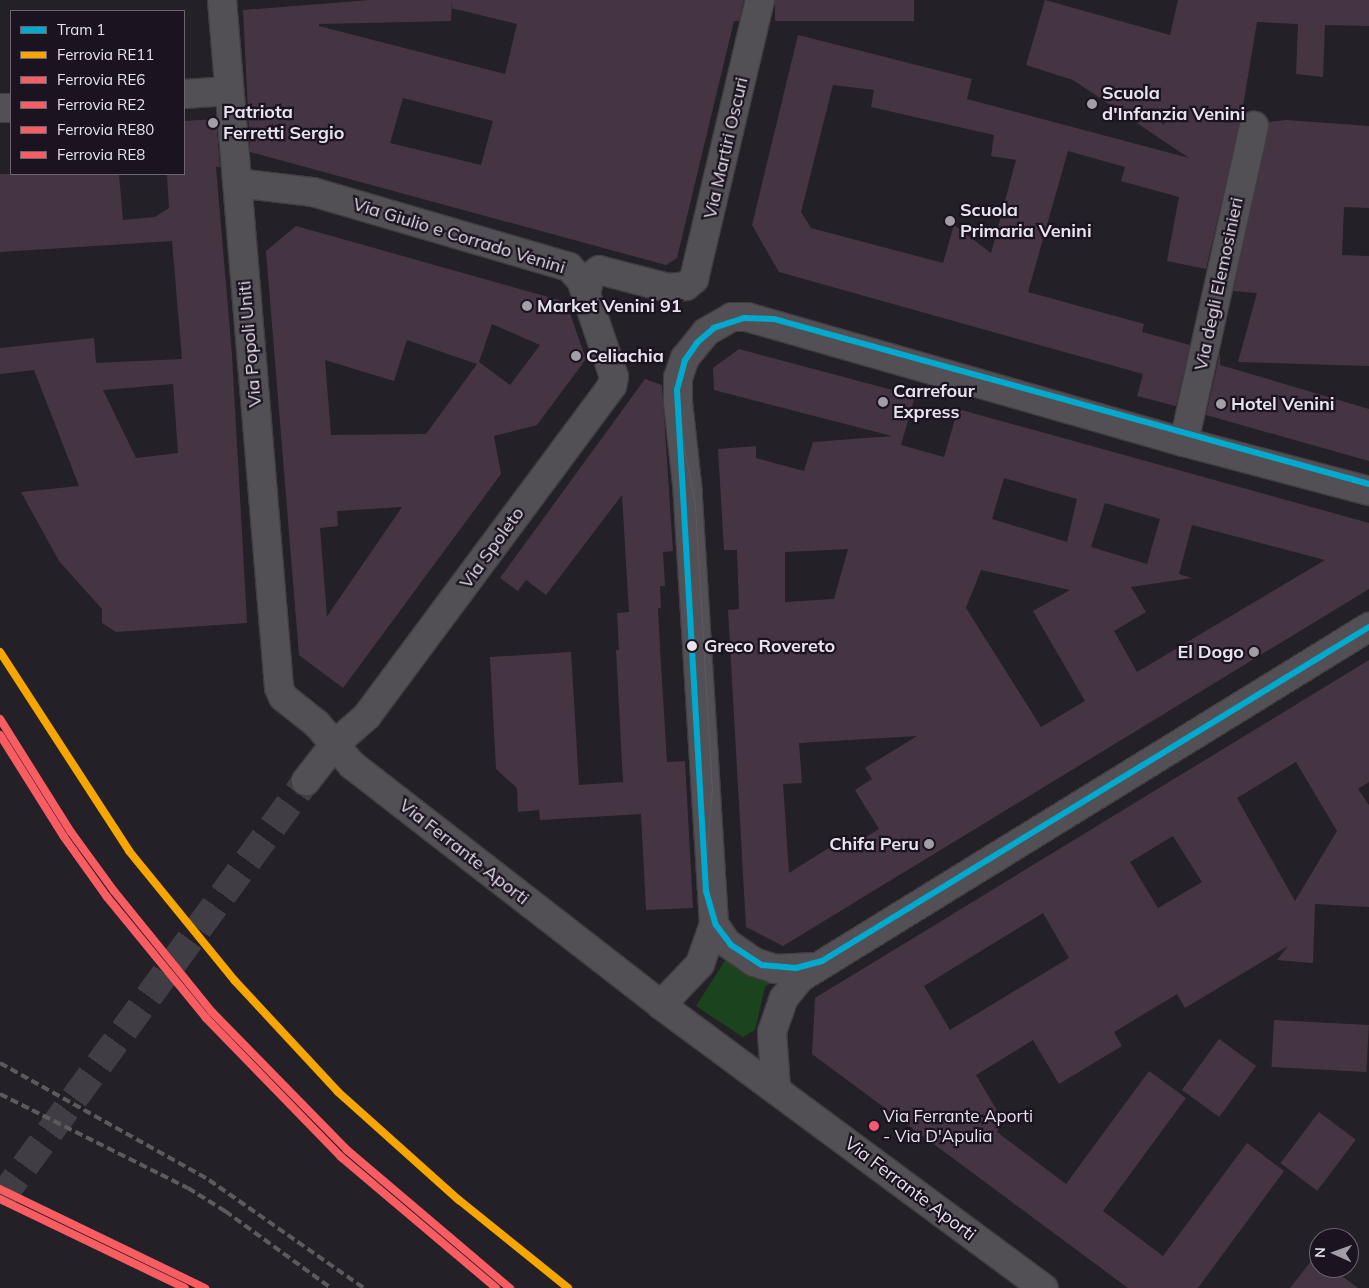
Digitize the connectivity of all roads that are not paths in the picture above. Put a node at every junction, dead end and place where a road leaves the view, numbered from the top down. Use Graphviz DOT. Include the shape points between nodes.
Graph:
graph roads {
  1 [pos="222,0"];
  2 [pos="760,0"];
  3 [pos="229,91"];
  4 [pos="185,94"];
  5 [pos="1254,126"];
  6 [pos="237,183"];
  7 [pos="586,293"];
  8 [pos="1184,442"];
  9 [pos="1369,491"];
  10 [pos="1369,627"];
  11 [pos="279,688"];
  12 [pos="334,745"];
  13 [pos="306,781"];
  14 [pos="714,924"];
  15 [pos="815,967"];
  16 [pos="661,1004"];
  17 [pos="776,1090"];
  18 [pos="1044,1288"];
  1 -- 3 [label="street, Via Popoli Uniti"];
  2 -- 7 [label="street, Via Martiri Oscuri" via="697,272 691,283 680,288 668,288 604,269 590,277"];
  3 -- 4 [label="street"];
  3 -- 6 [label="street, Via Popoli Uniti"];
  5 -- 8 [label="street, Via degli Elemosinieri"];
  6 -- 7 [label="street, Via Giulio e Corrado Venini" via="313,192 554,261 574,271"];
  6 -- 11 [label="street, Via Popoli Uniti"];
  7 -- 12 [label="street, Via Spoleto" via="612,368 612,386 367,716"];
  8 -- 9 [label="street"];
  8 -- 14 [label="street" via="747,317 732,318 706,332 685,358 678,378 678,396 690,531"];
  10 -- 15 [label="street"];
  11 -- 12 [label="street, Via Ferrante Aporti" via="283,697 317,724"];
  12 -- 13 [label="street, Via Spoleto"];
  12 -- 16 [label="street, Via Ferrante Aporti" via="352,765"];
  14 -- 15 [label="street" via="727,943 754,962 775,969"];
  14 -- 16 [label="street" via="700,964"];
  15 -- 17 [label="street" via="790,989 775,1020 771,1043"];
  16 -- 17 [label="street, Via Ferrante Aporti"];
  17 -- 18 [label="street, Via Ferrante Aporti"];
}
